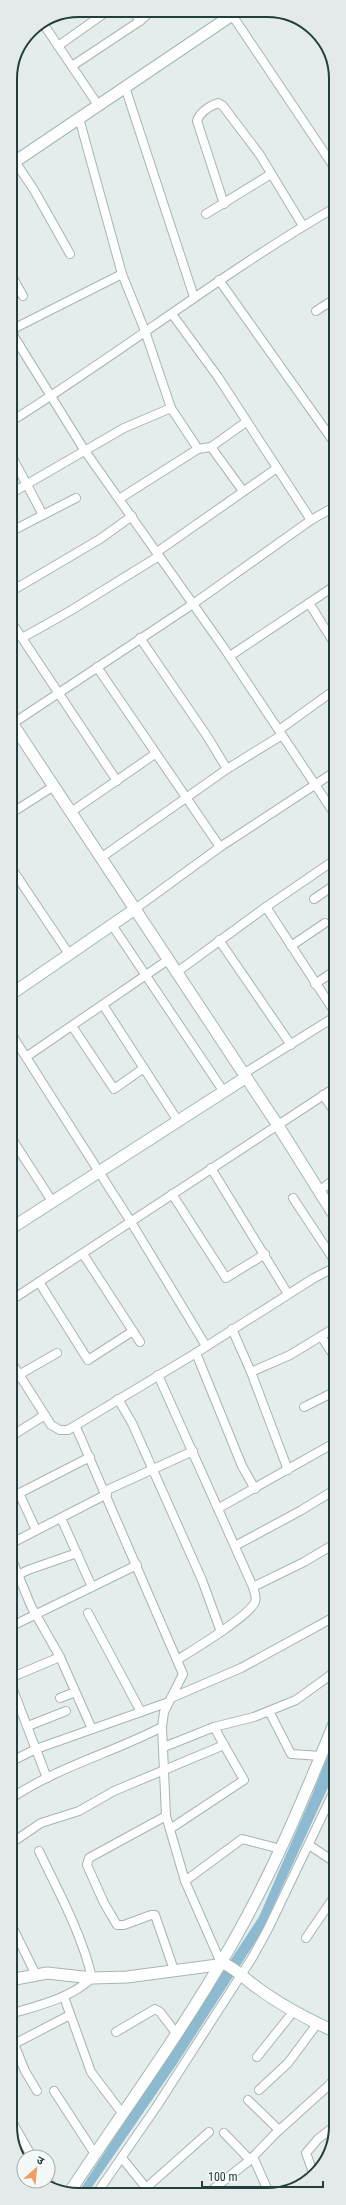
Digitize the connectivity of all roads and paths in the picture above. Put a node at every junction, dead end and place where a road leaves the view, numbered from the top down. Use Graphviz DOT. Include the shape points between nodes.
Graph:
graph roads {
  1 [pos="99,17"];
  2 [pos="137,17"];
  3 [pos="229,17"];
  4 [pos="236,17"];
  5 [pos="46,28"];
  6 [pos="58,46"];
  7 [pos="72,66"];
  8 [pos="125,86"];
  9 [pos="98,105"];
  10 [pos="79,118"];
  11 [pos="17,157"];
  12 [pos="329,159"];
  13 [pos="17,167"];
  14 [pos="272,174"];
  15 [pos="224,204"];
  16 [pos="329,211"];
  17 [pos="206,214"];
  18 [pos="303,226"];
  19 [pos="70,254"];
  20 [pos="122,274"];
  21 [pos="219,280"];
  22 [pos="17,285"];
  23 [pos="23,296"];
  24 [pos="194,297"];
  25 [pos="329,303"];
  26 [pos="316,311"];
  27 [pos="172,314"];
  28 [pos="17,327"];
  29 [pos="145,331"];
  30 [pos="17,341"];
  31 [pos="20,346"];
  32 [pos="17,348"];
  33 [pos="51,397"];
  34 [pos="171,408"];
  35 [pos="17,418"];
  36 [pos="246,422"];
  37 [pos="329,435"];
  38 [pos="211,447"];
  39 [pos="198,450"];
  40 [pos="85,451"];
  41 [pos="17,465"];
  42 [pos="277,468"];
  43 [pos="28,484"];
  44 [pos="17,490"];
  45 [pos="243,491"];
  46 [pos="76,498"];
  47 [pos="119,499"];
  48 [pos="329,510"];
  49 [pos="43,515"];
  50 [pos="132,516"];
  51 [pos="311,520"];
  52 [pos="17,528"];
  53 [pos="158,554"];
  54 [pos="17,588"];
  55 [pos="329,590"];
  56 [pos="309,603"];
  57 [pos="193,604"];
  58 [pos="17,630"];
  59 [pos="329,635"];
  60 [pos="22,638"];
  61 [pos="140,638"];
  62 [pos="230,656"];
  63 [pos="97,667"];
  64 [pos="58,694"];
  65 [pos="329,694"];
  66 [pos="17,725"];
  67 [pos="280,732"];
  68 [pos="17,734"];
  69 [pos="155,754"];
  70 [pos="227,769"];
  71 [pos="329,776"];
  72 [pos="117,781"];
  73 [pos="316,785"];
  74 [pos="54,786"];
  75 [pos="186,799"];
  76 [pos="329,805"];
  77 [pos="17,810"];
  78 [pos="71,812"];
  79 [pos="220,847"];
  80 [pos="102,857"];
  81 [pos="329,864"];
  82 [pos="17,876"];
  83 [pos="329,889"];
  84 [pos="314,899"];
  85 [pos="266,907"];
  86 [pos="135,909"];
  87 [pos="325,923"];
  88 [pos="112,924"];
  89 [pos="220,940"];
  90 [pos="291,946"];
  91 [pos="69,954"];
  92 [pos="168,960"];
  93 [pos="177,972"];
  94 [pos="329,975"];
  95 [pos="146,976"];
  96 [pos="315,984"];
  97 [pos="17,990"];
  98 [pos="103,1005"];
  99 [pos="329,1005"];
  100 [pos="329,1020"];
  101 [pos="72,1026"];
  102 [pos="17,1043"];
  103 [pos="291,1045"];
  104 [pos="26,1057"];
  105 [pos="144,1068"];
  106 [pos="244,1076"];
  107 [pos="224,1092"];
  108 [pos="329,1092"];
  109 [pos="323,1096"];
  110 [pos="329,1104"];
  111 [pos="178,1121"];
  112 [pos="277,1124"];
  113 [pos="18,1149"];
  114 [pos="211,1168"];
  115 [pos="99,1171"];
  116 [pos="329,1183"];
  117 [pos="319,1191"];
  118 [pos="172,1194"];
  119 [pos="293,1198"];
  120 [pos="52,1202"];
  121 [pos="329,1207"];
  122 [pos="131,1222"];
  123 [pos="17,1224"];
  124 [pos="329,1252"];
  125 [pos="83,1254"];
  126 [pos="265,1254"];
  127 [pos="329,1271"];
  128 [pos="39,1282"];
  129 [pos="288,1294"];
  130 [pos="17,1296"];
  131 [pos="232,1329"];
  132 [pos="133,1331"];
  133 [pos="329,1331"];
  134 [pos="321,1336"];
  135 [pos="140,1342"];
  136 [pos="206,1346"];
  137 [pos="329,1349"];
  138 [pos="57,1353"];
  139 [pos="196,1353"];
  140 [pos="17,1372"];
  141 [pos="251,1372"];
  142 [pos="19,1375"];
  143 [pos="158,1375"];
  144 [pos="329,1394"];
  145 [pos="118,1399"];
  146 [pos="304,1407"];
  147 [pos="45,1415"];
  148 [pos="76,1427"];
  149 [pos="17,1433"];
  150 [pos="329,1446"];
  151 [pos="193,1451"];
  152 [pos="90,1457"];
  153 [pos="153,1469"];
  154 [pos="288,1470"];
  155 [pos="255,1489"];
  156 [pos="19,1493"];
  157 [pos="106,1493"];
  158 [pos="329,1493"];
  159 [pos="219,1508"];
  160 [pos="61,1518"];
  161 [pos="36,1530"];
  162 [pos="17,1540"];
  163 [pos="234,1546"];
  164 [pos="329,1547"];
  165 [pos="77,1553"];
  166 [pos="137,1565"];
  167 [pos="17,1571"];
  168 [pos="19,1575"];
  169 [pos="92,1587"];
  170 [pos="253,1587"];
  171 [pos="88,1613"];
  172 [pos="36,1615"];
  173 [pos="329,1620"];
  174 [pos="17,1624"];
  175 [pos="221,1632"];
  176 [pos="60,1657"];
  177 [pos="177,1660"];
  178 [pos="17,1675"];
  179 [pos="329,1676"];
  180 [pos="75,1692"];
  181 [pos="60,1698"];
  182 [pos="17,1699"];
  183 [pos="169,1700"];
  184 [pos="66,1711"];
  185 [pos="269,1711"];
  186 [pos="141,1712"];
  187 [pos="28,1726"];
  188 [pos="162,1727"];
  189 [pos="214,1727"];
  190 [pos="92,1729"];
  191 [pos="329,1736"];
  192 [pos="224,1745"];
  193 [pos="164,1747"];
  194 [pos="36,1749"];
  195 [pos="321,1756"];
  196 [pos="17,1758"];
  197 [pos="165,1771"];
  198 [pos="47,1778"];
  199 [pos="17,1795"];
  200 [pos="329,1802"];
  201 [pos="166,1816"];
  202 [pos="170,1829"];
  203 [pos="17,1839"];
  204 [pos="309,1846"];
  205 [pos="282,1849"];
  206 [pos="39,1851"];
  207 [pos="329,1859"];
  208 [pos="185,1881"];
  209 [pos="329,1904"];
  210 [pos="17,1936"];
  211 [pos="306,1938"];
  212 [pos="223,1964"];
  213 [pos="174,1970"];
  214 [pos="240,1972"];
  215 [pos="36,1975"];
  216 [pos="92,1978"];
  217 [pos="17,1979"];
  218 [pos="64,1997"];
  219 [pos="17,2012"];
  220 [pos="293,2012"];
  221 [pos="70,2015"];
  222 [pos="317,2024"];
  223 [pos="329,2029"];
  224 [pos="116,2032"];
  225 [pos="176,2033"];
  226 [pos="17,2042"];
  227 [pos="17,2051"];
  228 [pos="257,2057"];
  229 [pos="329,2085"];
  230 [pos="259,2090"];
  231 [pos="37,2091"];
  232 [pos="54,2091"];
  233 [pos="248,2100"];
  234 [pos="122,2113"];
  235 [pos="279,2130"];
  236 [pos="17,2131"];
  237 [pos="329,2131"];
  238 [pos="209,2132"];
  239 [pos="224,2133"];
  240 [pos="27,2149"];
  241 [pos="95,2154"];
  242 [pos="122,2158"];
  243 [pos="252,2158"];
  244 [pos="312,2169"];
  245 [pos="73,2187"];
  246 [pos="101,2188"];
  247 [pos="147,2188"];
  248 [pos="152,2188"];
  249 [pos="218,2188"];
  250 [pos="267,2188"];
  1 -- 6 [label="street"];
  2 -- 7 [label="street"];
  3 -- 8 [label="street"];
  4 -- 12 [label="street"];
  5 -- 6 [label="street"];
  6 -- 7 [label="street"];
  7 -- 9 [label="street"];
  8 -- 9 [label="street"];
  8 -- 24 [label="street"];
  9 -- 10 [label="street"];
  10 -- 11 [label="street"];
  10 -- 20 [label="street"];
  13 -- 19 [label="street" via="34,190"];
  14 -- 15 [label="street"];
  14 -- 15 [label="street" via="223,106 218,103 210,106 198,121"];
  14 -- 18 [label="street"];
  15 -- 17 [label="street"];
  16 -- 18 [label="street"];
  18 -- 21 [label="street"];
  20 -- 28 [label="street"];
  20 -- 29 [label="street"];
  21 -- 24 [label="street"];
  21 -- 37 [label="street"];
  22 -- 23 [label="street"];
  24 -- 27 [label="street"];
  25 -- 26 [label="street"];
  27 -- 29 [label="street"];
  27 -- 36 [label="street"];
  29 -- 33 [label="street"];
  29 -- 34 [label="street"];
  30 -- 31 [label="street"];
  31 -- 32 [label="street"];
  31 -- 33 [label="street"];
  33 -- 35 [label="street"];
  33 -- 40 [label="street"];
  34 -- 39 [label="street"];
  34 -- 40 [label="street" via="124,428"];
  36 -- 38 [label="street"];
  36 -- 42 [label="street"];
  38 -- 39 [label="street"];
  38 -- 45 [label="street"];
  39 -- 47 [label="street"];
  40 -- 43 [label="street"];
  40 -- 47 [label="street"];
  41 -- 43 [label="street"];
  42 -- 45 [label="street"];
  42 -- 51 [label="street"];
  43 -- 44 [label="street"];
  43 -- 49 [label="street"];
  45 -- 53 [label="street"];
  46 -- 49 [label="street"];
  47 -- 50 [label="street"];
  48 -- 51 [label="street"];
  49 -- 52 [label="street"];
  50 -- 53 [label="street"];
  50 -- 54 [label="street" via="100,539"];
  51 -- 57 [label="street"];
  53 -- 57 [label="street"];
  53 -- 60 [label="street" via="70,611"];
  55 -- 56 [label="street"];
  56 -- 59 [label="street"];
  56 -- 62 [label="street"];
  57 -- 61 [label="street"];
  57 -- 62 [label="street"];
  58 -- 60 [label="street"];
  60 -- 64 [label="street"];
  61 -- 63 [label="street"];
  61 -- 70 [label="street"];
  62 -- 67 [label="street"];
  63 -- 64 [label="street"];
  63 -- 69 [label="street"];
  64 -- 66 [label="street"];
  64 -- 72 [label="street"];
  65 -- 67 [label="street"];
  67 -- 70 [label="street"];
  67 -- 73 [label="street"];
  68 -- 74 [label="street"];
  69 -- 72 [label="street"];
  69 -- 75 [label="street"];
  70 -- 75 [label="street"];
  71 -- 73 [label="street"];
  72 -- 78 [label="street"];
  73 -- 76 [label="street"];
  73 -- 79 [label="street"];
  74 -- 77 [label="street"];
  74 -- 78 [label="street"];
  75 -- 79 [label="street"];
  75 -- 80 [label="street"];
  78 -- 80 [label="street"];
  79 -- 86 [label="street"];
  80 -- 86 [label="street"];
  81 -- 85 [label="street"];
  82 -- 91 [label="street"];
  83 -- 84 [label="street"];
  85 -- 89 [label="street"];
  85 -- 90 [label="street"];
  86 -- 88 [label="street"];
  86 -- 92 [label="street"];
  87 -- 90 [label="street"];
  88 -- 91 [label="street"];
  88 -- 95 [label="street"];
  89 -- 93 [label="street"];
  89 -- 103 [label="street"];
  90 -- 96 [label="street"];
  91 -- 97 [label="street"];
  92 -- 93 [label="street"];
  92 -- 95 [label="street"];
  93 -- 106 [label="street"];
  94 -- 96 [label="street"];
  95 -- 98 [label="street"];
  95 -- 107 [label="street"];
  96 -- 99 [label="street"];
  98 -- 101 [label="street"];
  98 -- 105 [label="street"];
  100 -- 103 [label="street"];
  101 -- 104 [label="street"];
  101 -- 105 [label="street" via="114,1089"];
  102 -- 104 [label="street"];
  103 -- 106 [label="street"];
  104 -- 115 [label="street"];
  105 -- 111 [label="street"];
  106 -- 107 [label="street"];
  106 -- 112 [label="street"];
  107 -- 111 [label="street"];
  108 -- 109 [label="street"];
  109 -- 110 [label="street"];
  109 -- 112 [label="street"];
  111 -- 115 [label="street"];
  112 -- 114 [label="street"];
  112 -- 117 [label="street"];
  113 -- 120 [label="street"];
  114 -- 118 [label="street"];
  114 -- 126 [label="street"];
  115 -- 120 [label="street"];
  115 -- 122 [label="street"];
  116 -- 117 [label="street"];
  117 -- 121 [label="street"];
  118 -- 122 [label="street"];
  118 -- 126 [label="street" via="226,1278"];
  119 -- 124 [label="street"];
  120 -- 123 [label="street"];
  122 -- 125 [label="street"];
  122 -- 136 [label="street"];
  125 -- 128 [label="street"];
  125 -- 132 [label="street"];
  126 -- 129 [label="street"];
  127 -- 129 [label="street"];
  128 -- 130 [label="street"];
  128 -- 132 [label="street" via="88,1360"];
  129 -- 131 [label="street"];
  131 -- 136 [label="street"];
  131 -- 141 [label="street"];
  132 -- 135 [label="street"];
  133 -- 134 [label="street"];
  134 -- 137 [label="street"];
  134 -- 141 [label="street" via="290,1355"];
  136 -- 139 [label="street"];
  138 -- 142 [label="street"];
  139 -- 143 [label="street"];
  139 -- 155 [label="street" via="229,1437"];
  140 -- 142 [label="street"];
  141 -- 154 [label="street"];
  142 -- 147 [label="street"];
  143 -- 145 [label="street"];
  143 -- 151 [label="street"];
  144 -- 146 [label="street"];
  145 -- 148 [label="street"];
  145 -- 153 [label="street"];
  147 -- 148 [label="street" via="51,1425 60,1430"];
  147 -- 149 [label="street"];
  148 -- 152 [label="street"];
  150 -- 154 [label="street"];
  151 -- 153 [label="street"];
  151 -- 159 [label="street"];
  152 -- 156 [label="street"];
  152 -- 157 [label="street"];
  153 -- 157 [label="street"];
  153 -- 175 [label="street" via="202,1580"];
  154 -- 155 [label="street"];
  155 -- 159 [label="street"];
  156 -- 161 [label="street"];
  157 -- 160 [label="street"];
  157 -- 166 [label="street"];
  158 -- 163 [label="street"];
  159 -- 163 [label="street"];
  160 -- 161 [label="street"];
  160 -- 165 [label="street"];
  161 -- 162 [label="street"];
  163 -- 170 [label="street"];
  164 -- 170 [label="street"];
  165 -- 168 [label="street"];
  165 -- 169 [label="street"];
  166 -- 169 [label="street"];
  166 -- 177 [label="street"];
  167 -- 168 [label="street"];
  168 -- 172 [label="street"];
  169 -- 172 [label="street"];
  170 -- 175 [label="street" via="254,1603"];
  171 -- 186 [label="street"];
  172 -- 174 [label="street"];
  172 -- 176 [label="street"];
  173 -- 183 [label="street" via="241,1668"];
  175 -- 177 [label="street"];
  176 -- 178 [label="street"];
  176 -- 180 [label="street"];
  177 -- 183 [label="street" via="184,1677"];
  179 -- 185 [label="street" via="296,1700"];
  180 -- 181 [label="street"];
  180 -- 190 [label="street"];
  182 -- 187 [label="street"];
  183 -- 186 [label="street"];
  183 -- 188 [label="street"];
  184 -- 187 [label="street"];
  185 -- 189 [label="street"];
  185 -- 195 [label="street" via="291,1754"];
  186 -- 190 [label="street"];
  187 -- 194 [label="street"];
  188 -- 193 [label="street"];
  188 -- 198 [label="street"];
  189 -- 192 [label="street"];
  189 -- 193 [label="street"];
  190 -- 194 [label="street"];
  191 -- 195 [label="street"];
  192 -- 197 [label="street"];
  192 -- 202 [label="street" via="244,1780"];
  193 -- 197 [label="street"];
  194 -- 196 [label="street"];
  194 -- 198 [label="street"];
  195 -- 205 [label="street"];
  197 -- 201 [label="street"];
  197 -- 203 [label="street" via="114,1792 79,1811 41,1823"];
  198 -- 199 [label="street"];
  200 -- 204 [label="street"];
  201 -- 202 [label="street"];
  201 -- 213 [label="street" via="89,1858 87,1865 117,1925 155,1915"];
  202 -- 208 [label="street"];
  204 -- 207 [label="street"];
  204 -- 214 [label="street" via="268,1929"];
  205 -- 208 [label="street" via="242,1839"];
  205 -- 212 [label="street"];
  206 -- 216 [label="street" via="75,1929"];
  208 -- 212 [label="street"];
  209 -- 211 [label="street"];
  210 -- 215 [label="street"];
  212 -- 213 [label="street"];
  212 -- 214 [label="street"];
  212 -- 225 [label="street"];
  213 -- 216 [label="street" via="127,1977"];
  214 -- 220 [label="street" via="254,1986"];
  214 -- 242 [label="street"];
  215 -- 216 [label="street" via="46,1973"];
  215 -- 217 [label="street"];
  216 -- 218 [label="street" via="81,1988"];
  218 -- 219 [label="street"];
  218 -- 221 [label="street"];
  220 -- 222 [label="street"];
  220 -- 228 [label="street"];
  221 -- 226 [label="street"];
  221 -- 234 [label="street" via="92,2072"];
  222 -- 223 [label="street"];
  222 -- 230 [label="street" via="288,2063"];
  224 -- 225 [label="street" via="155,2009"];
  225 -- 234 [label="street"];
  227 -- 231 [label="street"];
  229 -- 235 [label="street"];
  232 -- 241 [label="street"];
  233 -- 235 [label="street"];
  234 -- 241 [label="street"];
  235 -- 243 [label="street"];
  236 -- 240 [label="street"];
  237 -- 244 [label="street" via="306,2153"];
  238 -- 248 [label="street"];
  239 -- 243 [label="street"];
  241 -- 245 [label="street"];
  242 -- 246 [label="street"];
  242 -- 247 [label="street"];
  243 -- 249 [label="street"];
  243 -- 250 [label="street"];
}
